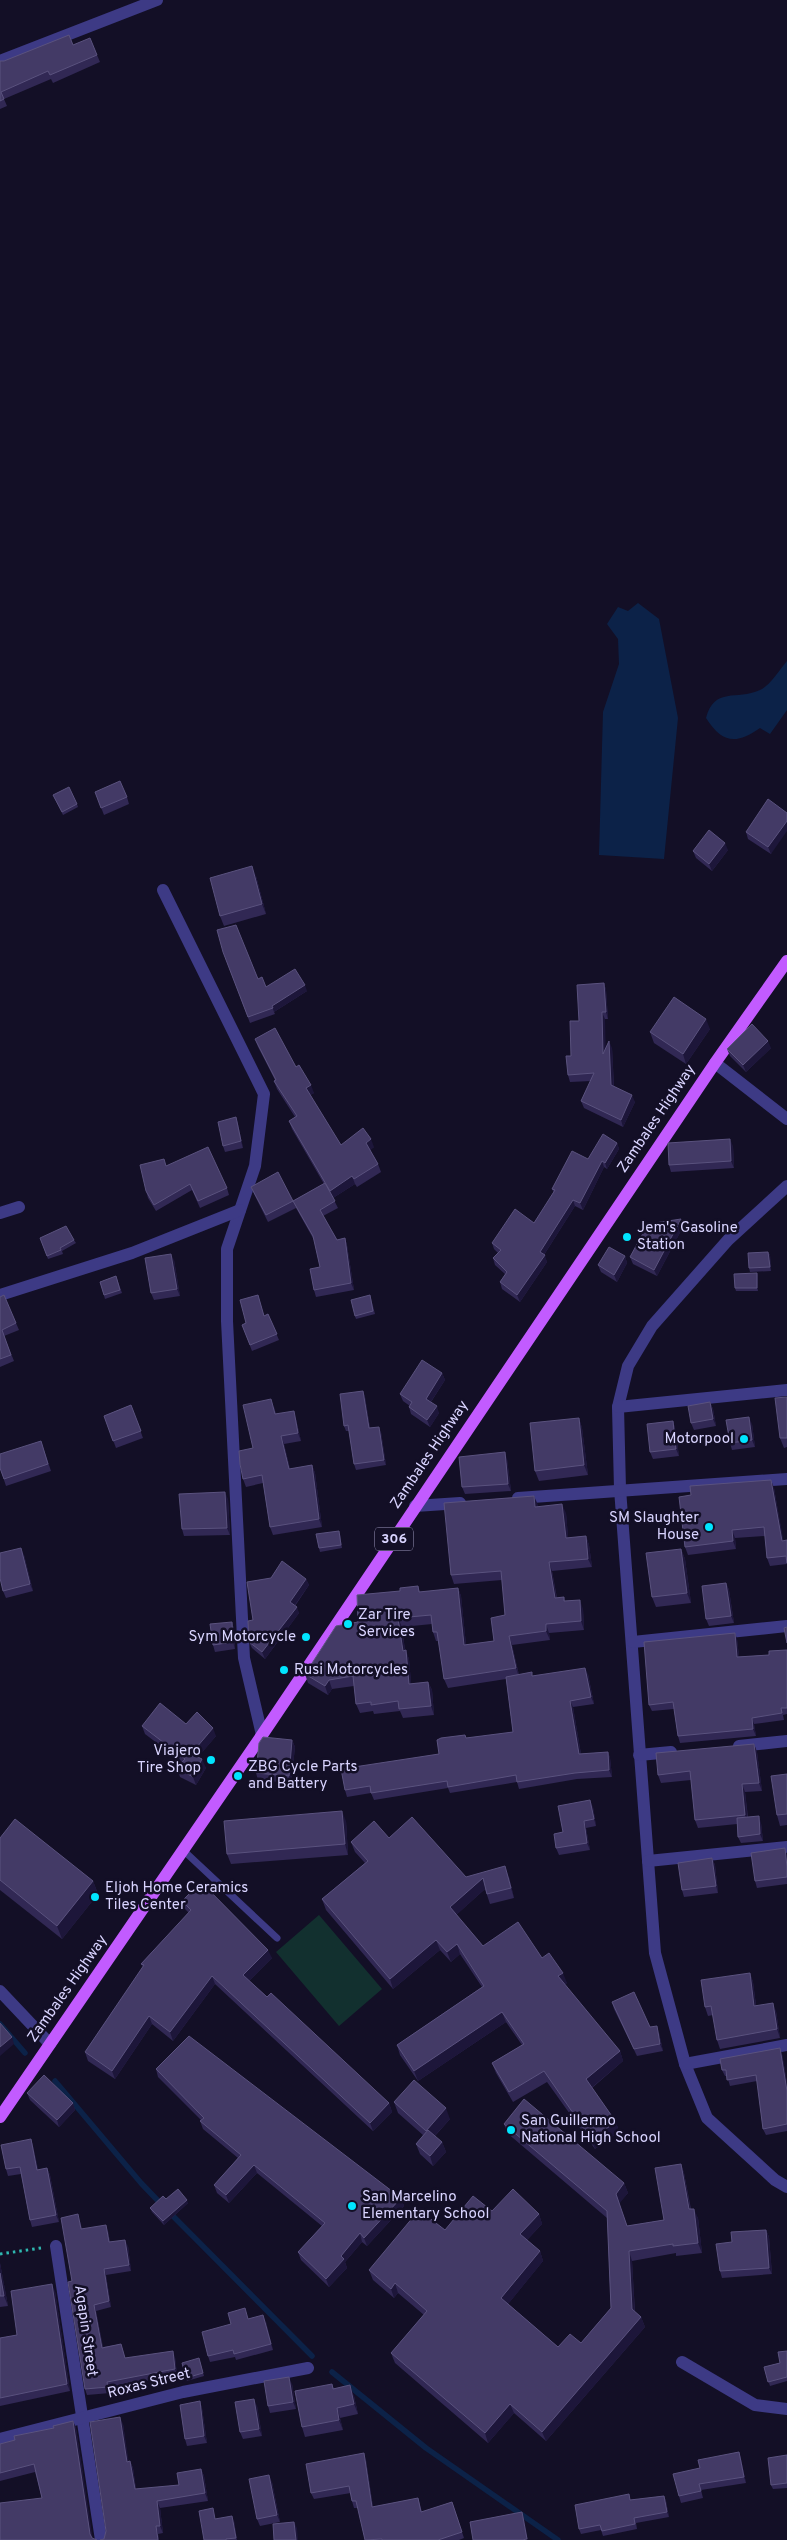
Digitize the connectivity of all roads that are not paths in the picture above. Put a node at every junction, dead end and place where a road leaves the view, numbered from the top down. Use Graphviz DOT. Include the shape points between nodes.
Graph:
graph roads {
  1 [pos="157,0"];
  2 [pos="0,61"];
  3 [pos="163,890"];
  4 [pos="787,961"];
  5 [pos="715,1063"];
  6 [pos="787,1119"];
  7 [pos="787,1186"];
  8 [pos="20,1207"];
  9 [pos="240,1210"];
  10 [pos="0,1213"];
  11 [pos="0,1294"];
  12 [pos="787,1390"];
  13 [pos="618,1407"];
  14 [pos="787,1479"];
  15 [pos="620,1489"];
  16 [pos="503,1499"];
  17 [pos="474,1502"];
  18 [pos="415,1506"];
  19 [pos="787,1626"];
  20 [pos="633,1642"];
  21 [pos="262,1735"];
  22 [pos="787,1741"];
  23 [pos="728,1747"];
  24 [pos="688,1750"];
  25 [pos="639,1755"];
  26 [pos="787,1847"];
  27 [pos="183,1850"];
  28 [pos="648,1860"];
  29 [pos="277,1938"];
  30 [pos="0,1990"];
  31 [pos="50,2044"];
  32 [pos="787,2045"];
  33 [pos="685,2064"];
  34 [pos="0,2116"];
  35 [pos="787,2188"];
  36 [pos="56,2246"];
  37 [pos="682,2362"];
  38 [pos="308,2368"];
  39 [pos="787,2408"];
  40 [pos="81,2418"];
  41 [pos="0,2439"];
  42 [pos="101,2540"];
  1 -- 2 [label="street"];
  3 -- 9 [label="street" via="264,1094 255,1166"];
  4 -- 5 [label="main road, Zambales Highway / 306"];
  5 -- 6 [label="street"];
  5 -- 18 [label="main road, Zambales Highway / 306"];
  7 -- 13 [label="street" via="728,1240 652,1326 628,1366"];
  8 -- 10 [label="street"];
  9 -- 11 [label="street" via="132,1253"];
  9 -- 21 [label="street" via="227,1249 227,1321 244,1658"];
  12 -- 13 [label="street"];
  13 -- 15 [label="street"];
  14 -- 15 [label="street"];
  15 -- 16 [label="street"];
  15 -- 20 [label="street"];
  17 -- 18 [label="street"];
  18 -- 21 [label="main road, Zambales Highway / 306"];
  19 -- 20 [label="street"];
  20 -- 25 [label="street"];
  21 -- 27 [label="main road, Zambales Highway / 306"];
  22 -- 23 [label="street"];
  24 -- 25 [label="street"];
  25 -- 28 [label="street"];
  26 -- 28 [label="street"];
  27 -- 29 [label="lane"];
  27 -- 31 [label="main road, Zambales Highway / 306"];
  28 -- 33 [label="street" via="655,1953"];
  30 -- 31 [label="street"];
  31 -- 34 [label="main road, Zambales Highway / 306"];
  32 -- 33 [label="street"];
  33 -- 35 [label="street" via="707,2118"];
  36 -- 40 [label="street, Agapin Street"];
  37 -- 39 [label="street" via="755,2405"];
  38 -- 40 [label="street, Roxas Street" via="183,2392"];
  40 -- 41 [label="street, Roxas Street"];
  40 -- 42 [label="street, Agapin Street"];
}
